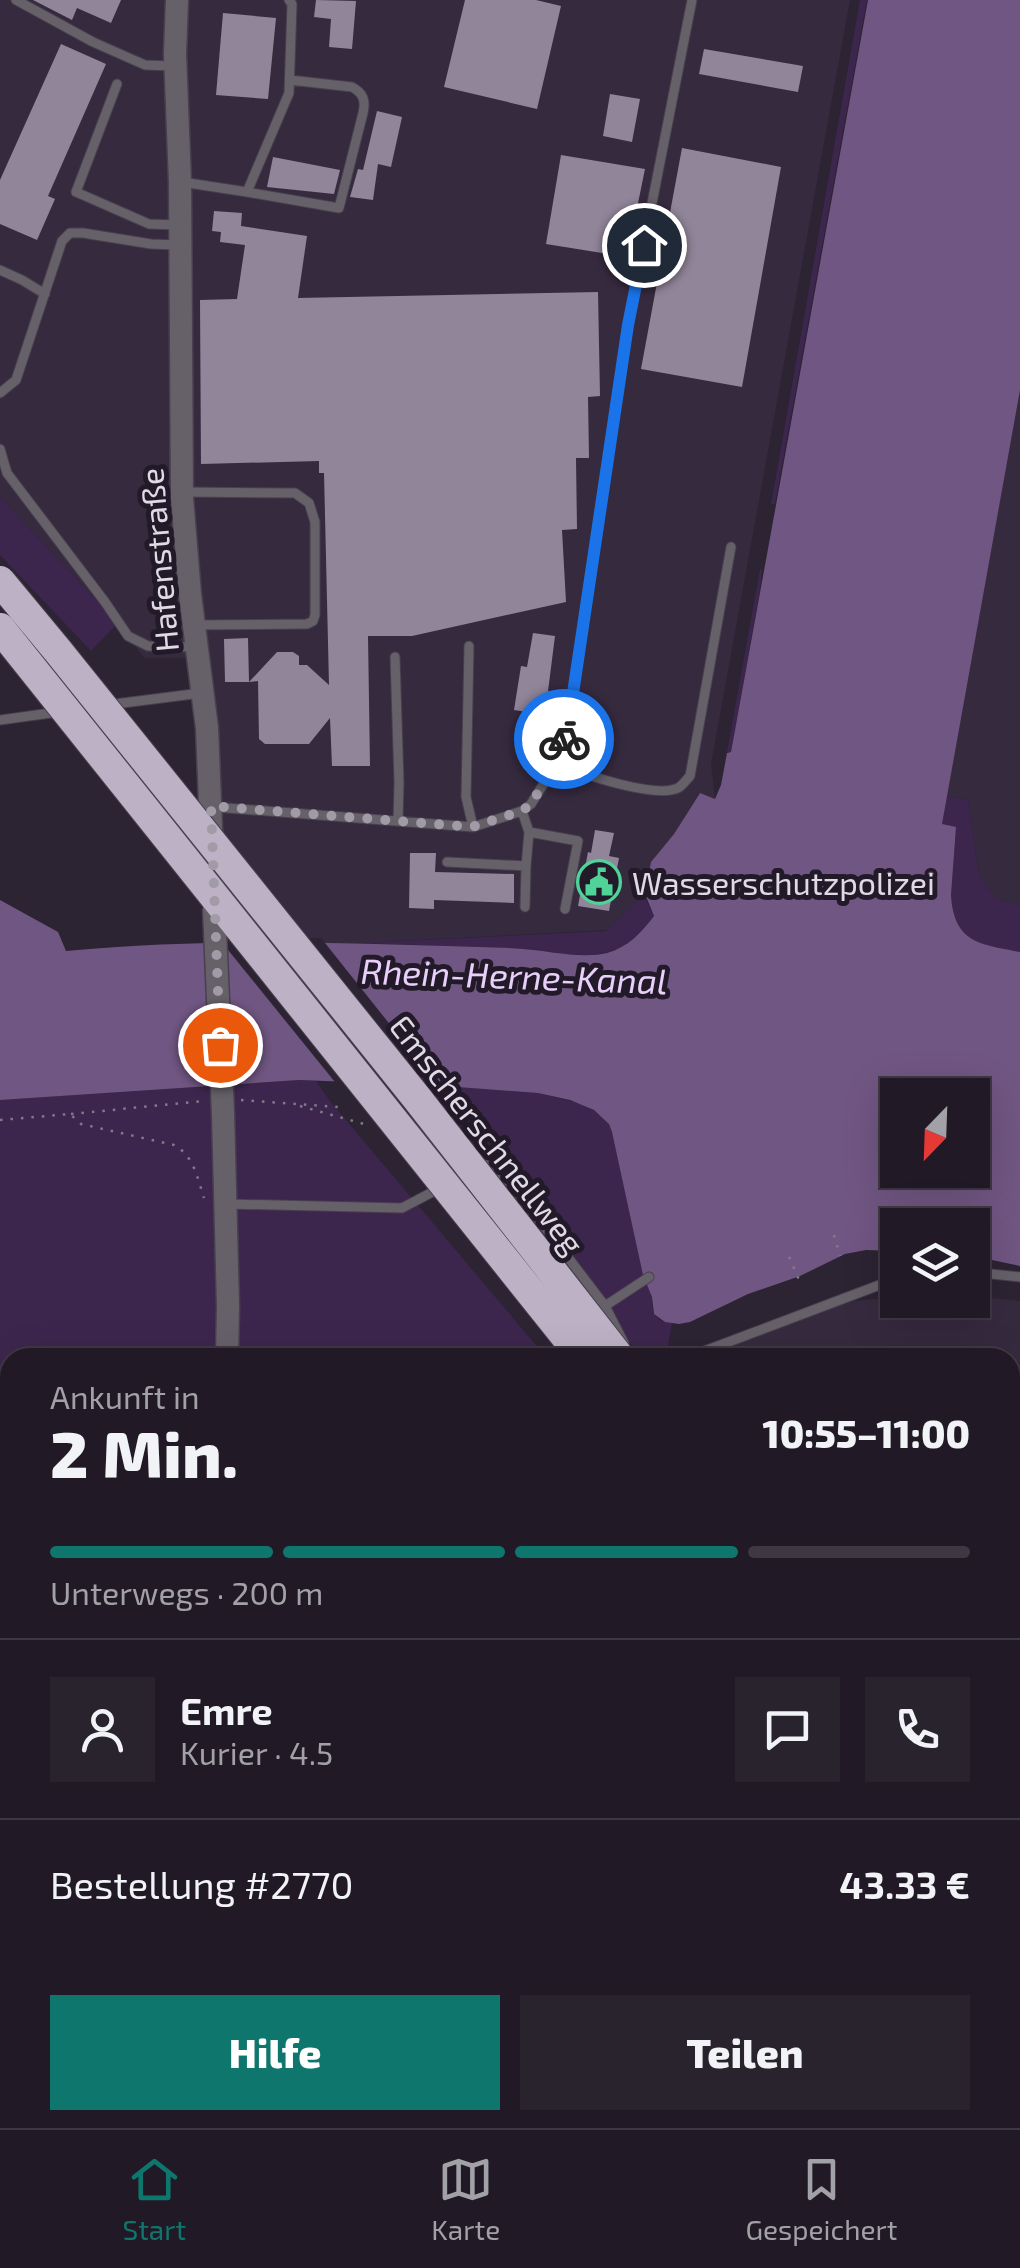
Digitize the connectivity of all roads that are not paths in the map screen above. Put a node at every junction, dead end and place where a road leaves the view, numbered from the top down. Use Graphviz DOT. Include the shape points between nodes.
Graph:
graph roads {
  1 [pos="16,0"];
  2 [pos="177,0"];
  3 [pos="289,0"];
  4 [pos="692,0"];
  5 [pos="176,66"];
  6 [pos="290,80"];
  7 [pos="117,84"];
  8 [pos="180,182"];
  9 [pos="247,192"];
  10 [pos="180,235"];
  11 [pos="0,270"];
  12 [pos="45,294"];
  13 [pos="0,393"];
  14 [pos="0,448"];
  15 [pos="182,492"];
  16 [pos="731,547"];
  17 [pos="0,581"];
  18 [pos="0,628"];
  19 [pos="196,636"];
  20 [pos="470,646"];
  21 [pos="395,657"];
  22 [pos="204,692"];
  23 [pos="0,720"];
  24 [pos="556,764"];
  25 [pos="211,806"];
  26 [pos="522,811"];
  27 [pos="398,821"];
  28 [pos="472,827"];
  29 [pos="529,832"];
  30 [pos="447,862"];
  31 [pos="526,866"];
  32 [pos="525,907"];
  33 [pos="565,909"];
  34 [pos="215,1201"];
  35 [pos="990,1274"];
  36 [pos="649,1277"];
  37 [pos="1020,1278"];
  38 [pos="880,1285"];
  39 [pos="606,1306"];
  40 [pos="227,1348"];
  41 [pos="575,1348"];
  42 [pos="619,1348"];
  43 [pos="622,1348"];
  44 [pos="712,1348"];
  1 -- 5 [label="lane" via="145,65"];
  2 -- 5 [label="street, Hafenstraße"];
  3 -- 6 [label="lane"];
  4 -- 24 [label="lane" via="628,325 572,700"];
  5 -- 8 [label="street, Hafenstraße"];
  6 -- 9 [label="lane"];
  6 -- 9 [label="lane" via="352,87 364,98 339,208"];
  7 -- 10 [label="lane" via="76,192"];
  8 -- 9 [label="lane"];
  8 -- 10 [label="street, Hafenstraße"];
  10 -- 12 [label="lane" via="151,244 70,234"];
  10 -- 15 [label="street, Hafenstraße"];
  11 -- 12 [label="lane"];
  12 -- 13 [label="lane" via="16,380"];
  14 -- 19 [label="lane" via="7,473 128,636 148,646"];
  15 -- 19 [label="street, Hafenstraße"];
  15 -- 19 [label="lane" via="295,494 308,503 315,522 313,621"];
  16 -- 24 [label="lane" via="690,776 678,788 660,790"];
  17 -- 42 [label="highway, Emscherschnellweg, bridge"];
  18 -- 41 [label="highway, Emscherschnellweg, bridge"];
  19 -- 22 [label="street, Hafenstraße"];
  20 -- 28 [label="lane" via="466,797"];
  21 -- 27 [label="lane"];
  22 -- 23 [label="lane"];
  22 -- 25 [label="street, Hafenstraße"];
  24 -- 26 [label="lane"];
  25 -- 27 [label="lane"];
  25 -- 34 [label="street, Hafenstraße, bridge" via="223,1113"];
  26 -- 28 [label="lane"];
  26 -- 29 [label="lane"];
  27 -- 28 [label="lane"];
  29 -- 31 [label="lane"];
  29 -- 33 [label="lane" via="578,841"];
  30 -- 31 [label="lane"];
  31 -- 32 [label="lane"];
  34 -- 39 [label="lane" via="402,1208 490,1162"];
  34 -- 40 [label="street, Hafenstraße"];
  35 -- 37 [label="lane"];
  36 -- 39 [label="lane"];
  38 -- 44 [label="lane"];
  39 -- 43 [label="lane"];
}
